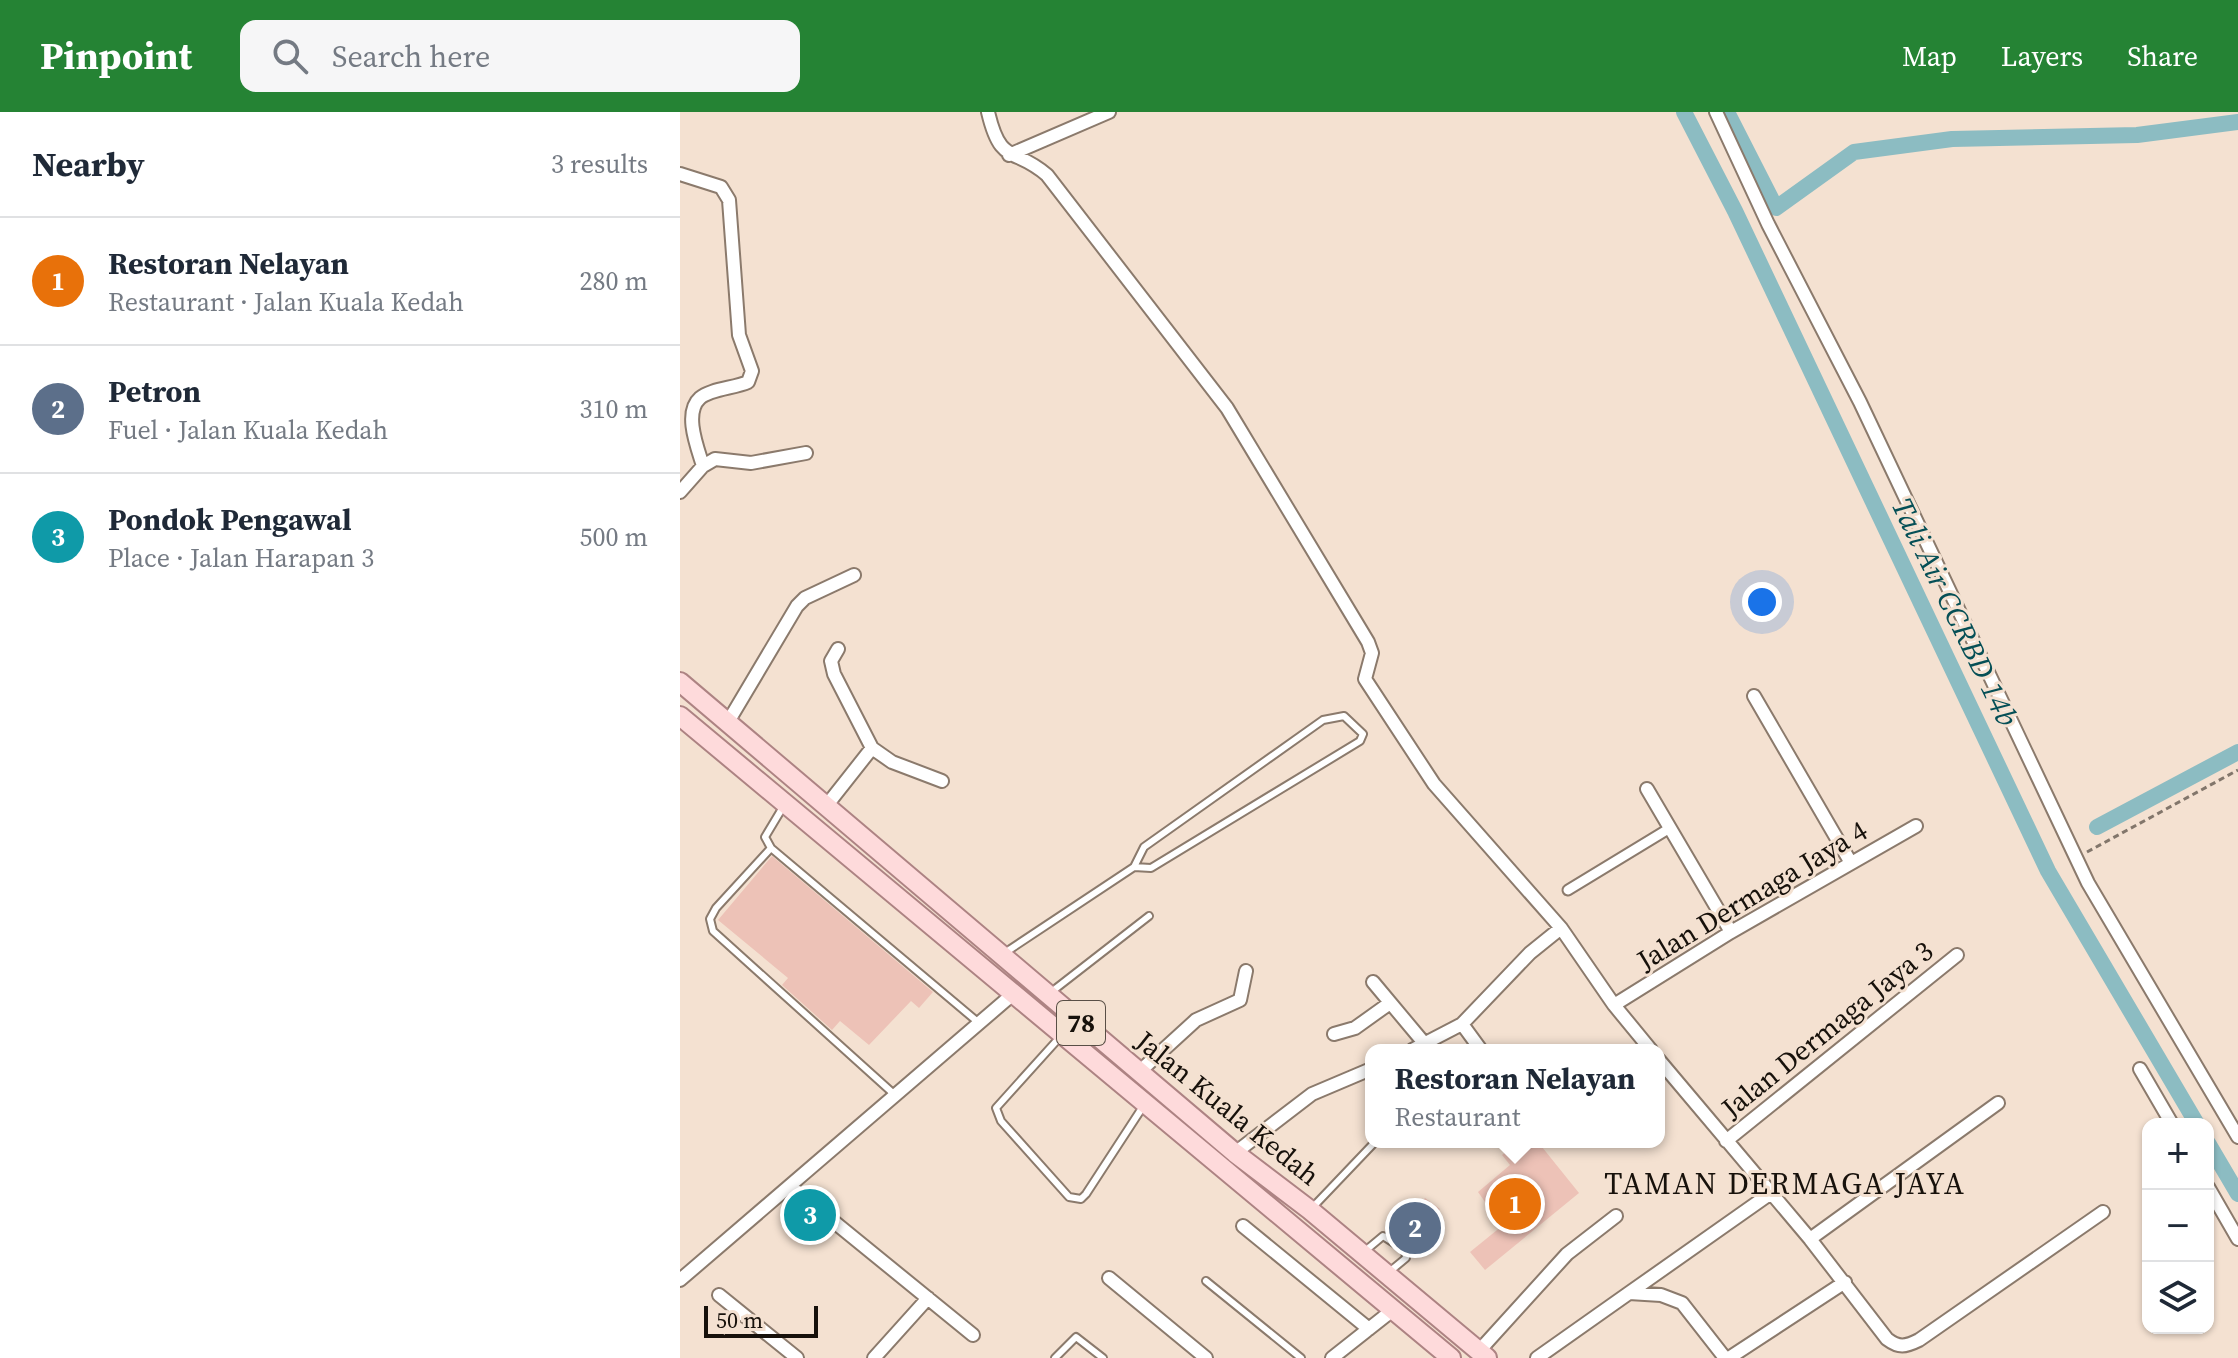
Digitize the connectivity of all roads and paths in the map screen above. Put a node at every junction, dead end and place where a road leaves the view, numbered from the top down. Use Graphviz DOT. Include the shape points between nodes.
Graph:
graph roads {
  1 [pos="988,112"];
  2 [pos="1109,112"];
  3 [pos="1716,112"];
  4 [pos="1009,155"];
  5 [pos="680,174"];
  6 [pos="806,453"];
  7 [pos="703,466"];
  8 [pos="680,492"];
  9 [pos="854,575"];
  10 [pos="838,649"];
  11 [pos="680,682"];
  12 [pos="1754,696"];
  13 [pos="680,716"];
  14 [pos="728,722"];
  15 [pos="872,748"];
  16 [pos="2238,770"];
  17 [pos="942,781"];
  18 [pos="1647,789"];
  19 [pos="786,803"];
  20 [pos="827,805"];
  21 [pos="1916,826"];
  22 [pos="1670,828"];
  23 [pos="771,848"];
  24 [pos="2078,857"];
  25 [pos="1851,863"];
  26 [pos="1134,867"];
  27 [pos="1568,890"];
  28 [pos="1149,916"];
  29 [pos="1561,928"];
  30 [pos="1731,932"];
  31 [pos="1001,955"];
  32 [pos="1957,955"];
  33 [pos="1246,971"];
  34 [pos="1373,982"];
  35 [pos="1013,994"];
  36 [pos="1047,995"];
  37 [pos="1390,1003"];
  38 [pos="1614,1005"];
  39 [pos="979,1023"];
  40 [pos="1462,1024"];
  41 [pos="1334,1034"];
  42 [pos="1062,1035"];
  43 [pos="1424,1043"];
  44 [pos="1477,1044"];
  45 [pos="1646,1044"];
  46 [pos="1665,1067"];
  47 [pos="2140,1069"];
  48 [pos="1139,1072"];
  49 [pos="1365,1072"];
  50 [pos="895,1095"];
  51 [pos="1998,1103"];
  52 [pos="1145,1105"];
  53 [pos="2169,1118"];
  54 [pos="2238,1137"];
  55 [pos="1726,1141"];
  56 [pos="1369,1148"];
  57 [pos="1235,1153"];
  58 [pos="790,1186"];
  59 [pos="2210,1190"];
  60 [pos="1771,1193"];
  61 [pos="1310,1210"];
  62 [pos="2103,1212"];
  63 [pos="1616,1216"];
  64 [pos="1243,1226"];
  65 [pos="1310,1239"];
  66 [pos="1810,1239"];
  67 [pos="2238,1239"];
  68 [pos="1362,1253"];
  69 [pos="1386,1274"];
  70 [pos="1109,1278"];
  71 [pos="680,1280"];
  72 [pos="1206,1281"];
  73 [pos="1845,1282"];
  74 [pos="1629,1293"];
  75 [pos="719,1295"];
  76 [pos="928,1298"];
  77 [pos="1394,1309"];
  78 [pos="1369,1329"];
  79 [pos="973,1335"];
  80 [pos="1483,1355"];
  81 [pos="797,1358"];
  82 [pos="874,1358"];
  83 [pos="1055,1358"];
  84 [pos="1103,1358"];
  85 [pos="1206,1358"];
  86 [pos="1301,1358"];
  87 [pos="1332,1358"];
  88 [pos="1451,1358"];
  89 [pos="1537,1358"];
  90 [pos="1727,1358"];
  1 -- 4 [label="street" via="998,145"];
  2 -- 4 [label="street"];
  3 -- 24 [label="street"];
  4 -- 29 [label="street" via="1047,175 1227,408 1368,642 1372,653 1364,675 1367,686 1434,784"];
  5 -- 7 [label="street" via="721,187 729,200 739,335 752,371 748,382 701,397 695,406 694,432"];
  6 -- 7 [label="street" via="751,463 722,458"];
  7 -- 8 [label="street"];
  9 -- 14 [label="street" via="797,606"];
  10 -- 15 [label="street" via="831,661 834,674"];
  11 -- 14 [label="main road, Jalan Kuala Kedah / 78"];
  12 -- 25 [label="street"];
  13 -- 19 [label="main road, Jalan Kuala Kedah / 78"];
  14 -- 20 [label="main road, Jalan Kuala Kedah / 78"];
  15 -- 17 [label="street" via="892,762"];
  15 -- 20 [label="street"];
  16 -- 24 [label="path"];
  18 -- 22 [label="street"];
  19 -- 23 [label="lane" via="765,837"];
  19 -- 35 [label="main road, Jalan Kuala Kedah / 78"];
  20 -- 31 [label="main road, Jalan Kuala Kedah / 78"];
  21 -- 25 [label="street, Jalan Dermaga Jaya 4"];
  22 -- 27 [label="street"];
  22 -- 30 [label="street"];
  23 -- 39 [label="lane"];
  23 -- 50 [label="lane" via="716,908 710,919 713,931"];
  24 -- 54 [label="street" via="2111,926"];
  25 -- 30 [label="street, Jalan Dermaga Jaya 4"];
  26 -- 26 [label="lane" via="1144,847 1323,720 1344,716 1363,734 1360,741 1151,868"];
  26 -- 31 [label="lane"];
  28 -- 36 [label="lane"];
  29 -- 38 [label="street"];
  29 -- 40 [label="street"];
  30 -- 38 [label="street, Jalan Dermaga Jaya 4"];
  31 -- 36 [label="main road, Jalan Kuala Kedah / 78"];
  32 -- 55 [label="street, Jalan Dermaga Jaya 3"];
  33 -- 48 [label="street" via="1240,1000 1196,1020"];
  34 -- 37 [label="street"];
  35 -- 39 [label="street"];
  35 -- 42 [label="main road, Jalan Kuala Kedah / 78"];
  36 -- 48 [label="main road, Jalan Kuala Kedah / 78"];
  37 -- 41 [label="street" via="1355,1028"];
  37 -- 43 [label="street"];
  38 -- 45 [label="street"];
  39 -- 50 [label="street"];
  40 -- 43 [label="street"];
  40 -- 44 [label="street"];
  42 -- 52 [label="main road, Jalan Kuala Kedah / 78"];
  42 -- 52 [label="lane" via="996,1108 1001,1121 1069,1197 1081,1199 1086,1194"];
  46 -- 55 [label="street"];
  47 -- 53 [label="street"];
  48 -- 57 [label="main road, Jalan Kuala Kedah / 78"];
  49 -- 57 [label="street" via="1312,1094"];
  50 -- 58 [label="street"];
  51 -- 66 [label="street"];
  52 -- 65 [label="main road, Jalan Kuala Kedah / 78"];
  55 -- 60 [label="street"];
  56 -- 61 [label="lane"];
  57 -- 61 [label="main road, Jalan Kuala Kedah / 78"];
  58 -- 71 [label="street"];
  58 -- 76 [label="street"];
  59 -- 67 [label="street"];
  60 -- 66 [label="street"];
  60 -- 74 [label="street"];
  61 -- 65 [label="main road" via="1304,1226"];
  61 -- 68 [label="main road, Jalan Kuala Kedah / 78"];
  62 -- 73 [label="street" via="1907,1346 1887,1339"];
  63 -- 80 [label="street" via="1567,1254"];
  64 -- 78 [label="street"];
  65 -- 77 [label="main road, Jalan Kuala Kedah / 78"];
  66 -- 73 [label="street"];
  68 -- 69 [label="main road, Jalan Kuala Kedah / 78"];
  68 -- 69 [label="lane" via="1383,1236 1405,1250 1406,1258"];
  69 -- 80 [label="main road, Jalan Kuala Kedah / 78"];
  70 -- 85 [label="street"];
  72 -- 86 [label="lane"];
  73 -- 90 [label="street"];
  74 -- 89 [label="street"];
  74 -- 90 [label="street" via="1682,1303"];
  75 -- 81 [label="street"];
  76 -- 79 [label="street"];
  76 -- 82 [label="street"];
  77 -- 78 [label="street"];
  77 -- 88 [label="main road, Jalan Kuala Kedah / 78"];
  78 -- 87 [label="street"];
  83 -- 84 [label="lane" via="1076,1337"];
}
